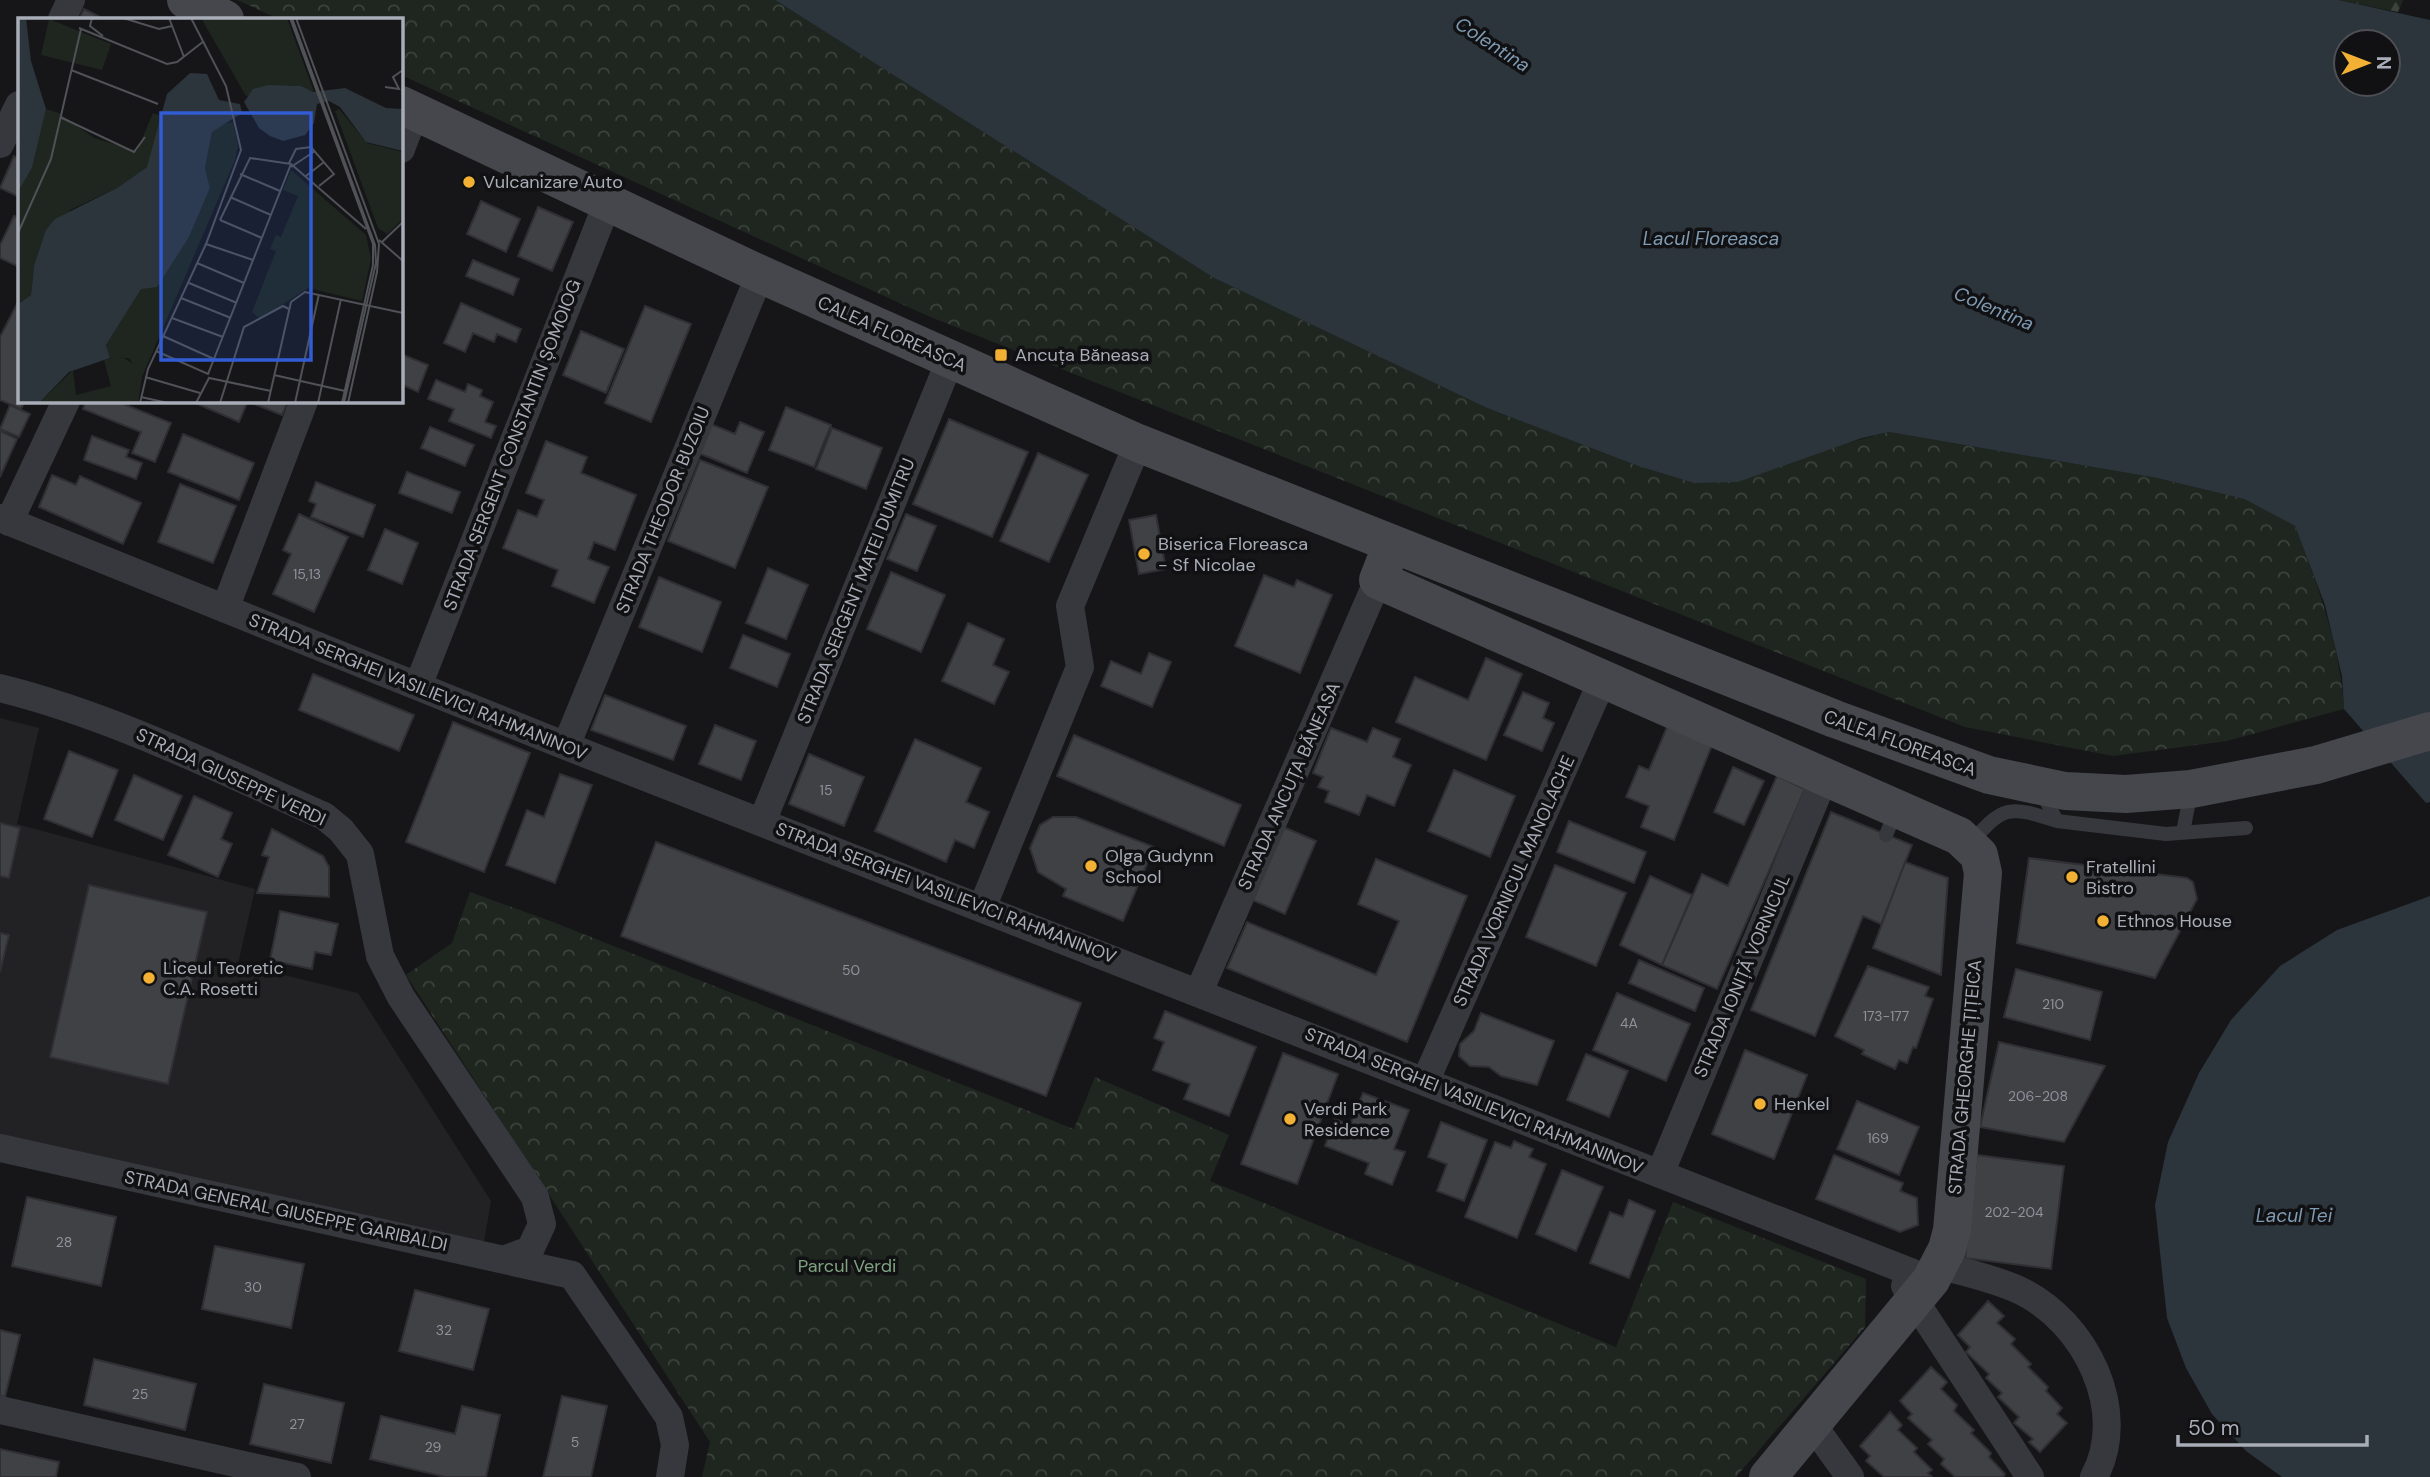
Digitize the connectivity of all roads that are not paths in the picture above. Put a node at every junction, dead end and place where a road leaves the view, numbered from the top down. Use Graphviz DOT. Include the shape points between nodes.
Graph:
graph roads {
  1 [pos="71,0"];
  2 [pos="186,0"];
  3 [pos="62,18"];
  4 [pos="223,18"];
  5 [pos="18,107"];
  6 [pos="408,108"];
  7 [pos="402,143"];
  8 [pos="0,144"];
  9 [pos="607,204"];
  10 [pos="760,274"];
  11 [pos="950,360"];
  12 [pos="65,402"];
  13 [pos="304,402"];
  14 [pos="1138,443"];
  15 [pos="5,520"];
  16 [pos="1400,547"];
  17 [pos="1393,587"];
  18 [pos="225,609"];
  19 [pos="1602,681"];
  20 [pos="418,686"];
  21 [pos="0,688"];
  22 [pos="2430,731"];
  23 [pos="566,746"];
  24 [pos="1824,778"];
  25 [pos="2039,785"];
  26 [pos="2192,789"];
  27 [pos="2057,821"];
  28 [pos="762,822"];
  29 [pos="2246,828"];
  30 [pos="2183,832"];
  31 [pos="1969,845"];
  32 [pos="982,908"];
  33 [pos="1199,992"];
  34 [pos="1425,1082"];
  35 [pos="0,1149"];
  36 [pos="1660,1174"];
  37 [pos="506,1259"];
  38 [pos="1928,1282"];
  39 [pos="0,1410"];
  40 [pos="1812,1424"];
  41 [pos="297,1477"];
  42 [pos="670,1477"];
  43 [pos="1769,1477"];
  44 [pos="1850,1477"];
  45 [pos="2030,1477"];
  46 [pos="2094,1477"];
  1 -- 3 [label="street"];
  2 -- 4 [label="main road"];
  5 -- 8 [label="street"];
  6 -- 7 [label="street"];
  6 -- 9 [label="main road, CALEA FLOREASCA"];
  9 -- 10 [label="main road, CALEA FLOREASCA"];
  9 -- 20 [label="street, STRADA SERGENT CONSTANTIN ȘOMOIOG"];
  10 -- 11 [label="main road, CALEA FLOREASCA"];
  10 -- 23 [label="street, STRADA THEODOR BUZOIU"];
  11 -- 14 [label="main road, CALEA FLOREASCA"];
  11 -- 28 [label="street, STRADA SERGENT MATEI DUMITRU"];
  12 -- 15 [label="street"];
  13 -- 18 [label="street"];
  14 -- 16 [label="main road, CALEA FLOREASCA"];
  14 -- 32 [label="street" via="1070,606 1080,667"];
  15 -- 18 [label="street, STRADA SERGHEI VASILIEVICI RAHMANINOV"];
  16 -- 17 [label="main road"];
  16 -- 25 [label="main road, CALEA FLOREASCA" via="1942,760"];
  17 -- 19 [label="main road"];
  17 -- 33 [label="street, STRADA ANCUȚA BĂNEASA"];
  18 -- 20 [label="street, STRADA SERGHEI VASILIEVICI RAHMANINOV"];
  19 -- 24 [label="main road"];
  19 -- 34 [label="street, STRADA VORNICUL MANOLACHE"];
  20 -- 23 [label="street, STRADA SERGHEI VASILIEVICI RAHMANINOV"];
  21 -- 37 [label="street, STRADA GIUSEPPE VERDI" via="114,723 324,816 341,830 360,854 380,956 401,997 535,1197 542,1224 530,1250"];
  22 -- 26 [label="main road, CALEA FLOREASCA" via="2280,774"];
  23 -- 28 [label="street, STRADA SERGHEI VASILIEVICI RAHMANINOV"];
  24 -- 31 [label="main road" via="1892,823 1959,836"];
  24 -- 36 [label="street, STRADA IONIȚĂ VORNICUL"];
  25 -- 26 [label="main road, CALEA FLOREASCA" via="2126,794"];
  25 -- 27 [label="lane"];
  26 -- 30 [label="lane"];
  27 -- 30 [label="lane"];
  27 -- 31 [label="lane" via="2018,809 1992,818"];
  28 -- 32 [label="street, STRADA SERGHEI VASILIEVICI RAHMANINOV"];
  29 -- 30 [label="lane"];
  31 -- 38 [label="main road, STRADA GHEORGHE ȚIȚEICA" via="1979,855 1983,873 1952,1230"];
  32 -- 33 [label="street, STRADA SERGHEI VASILIEVICI RAHMANINOV"];
  33 -- 34 [label="street, STRADA SERGHEI VASILIEVICI RAHMANINOV"];
  34 -- 36 [label="street, STRADA SERGHEI VASILIEVICI RAHMANINOV"];
  35 -- 37 [label="street, STRADA GENERAL GIUSEPPE GARIBALDI"];
  36 -- 38 [label="street, STRADA SERGHEI VASILIEVICI RAHMANINOV"];
  37 -- 42 [label="street, STRADA GENERAL GIUSEPPE GARIBALDI" via="572,1275 669,1417 675,1445"];
  38 -- 40 [label="main road, STRADA GHEORGHE ȚIȚEICA"];
  38 -- 45 [label="street"];
  38 -- 46 [label="street" via="2020,1290 2070,1328 2089,1360 2105,1408 2107,1444"];
  39 -- 41 [label="street"];
  40 -- 43 [label="main road, STRADA GHEORGHE ȚIȚEICA"];
  40 -- 44 [label="street"];
}
